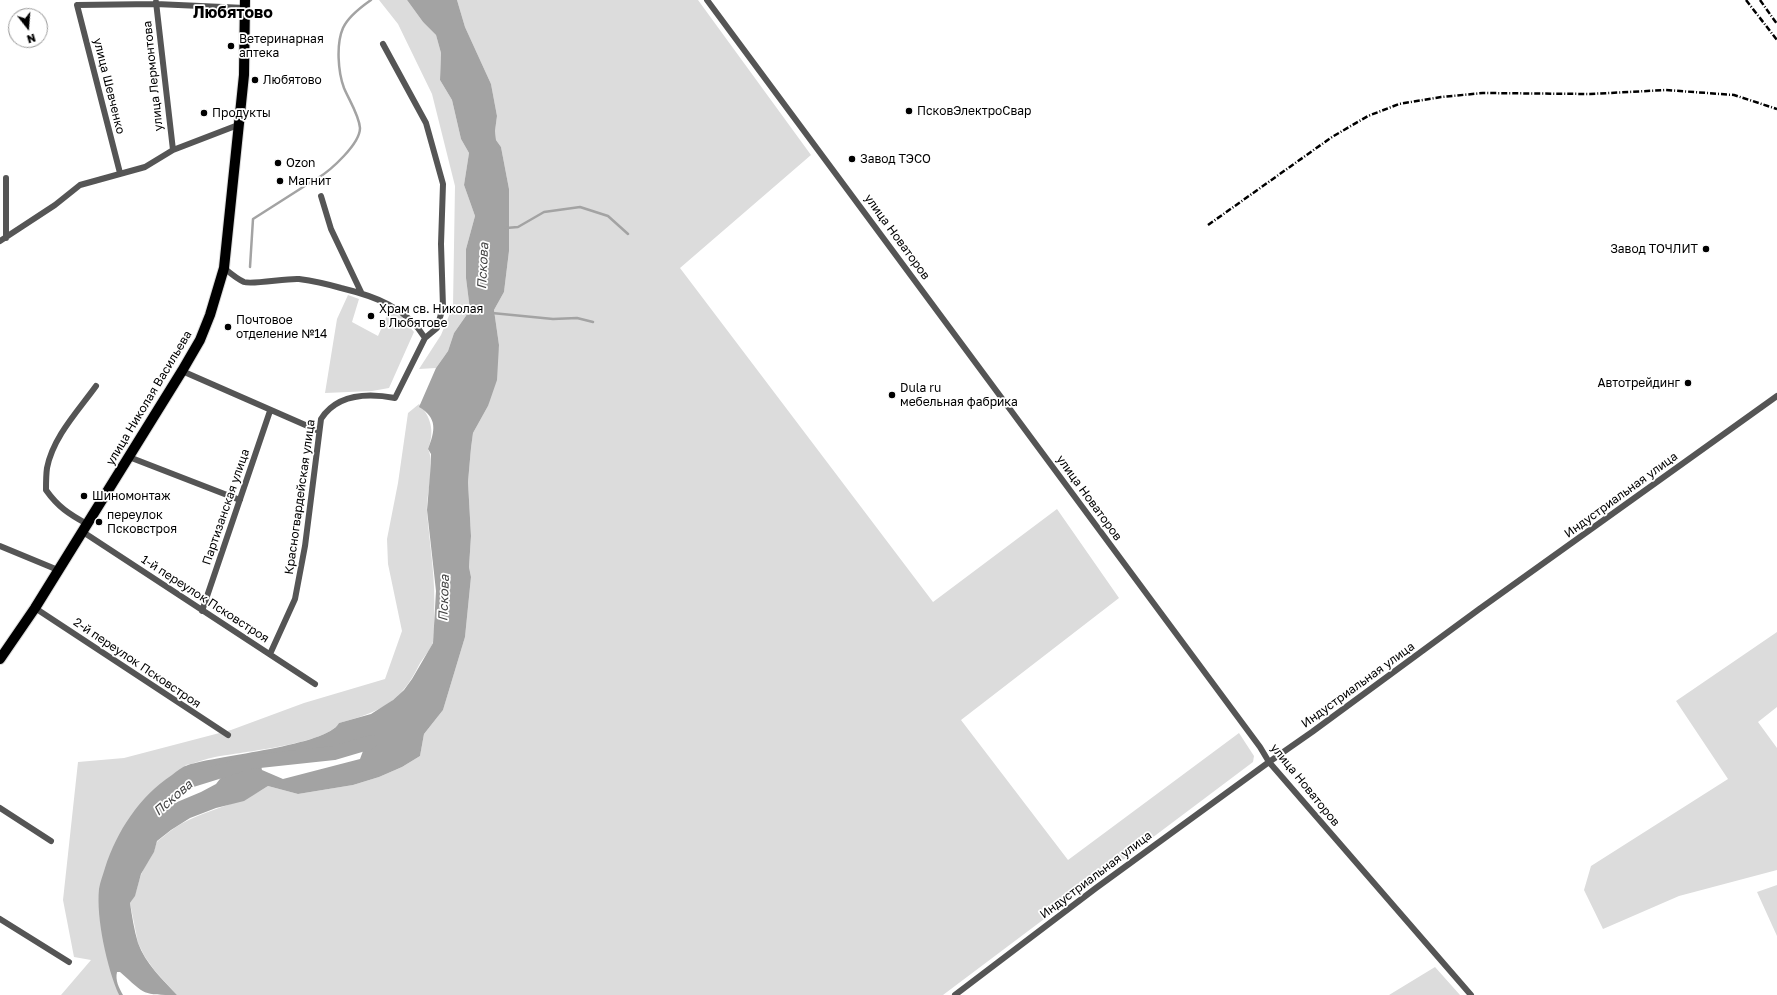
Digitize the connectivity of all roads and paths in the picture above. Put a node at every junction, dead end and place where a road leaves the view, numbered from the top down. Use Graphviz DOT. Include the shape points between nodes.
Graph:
graph roads {
  1 [pos="707,0"];
  2 [pos="156,2"];
  3 [pos="245,4"];
  4 [pos="383,44"];
  5 [pos="238,125"];
  6 [pos="173,150"];
  7 [pos="120,173"];
  8 [pos="6,178"];
  9 [pos="321,196"];
  10 [pos="6,238"];
  11 [pos="0,241"];
  12 [pos="224,268"];
  13 [pos="361,292"];
  14 [pos="425,338"];
  15 [pos="182,371"];
  16 [pos="96,386"];
  17 [pos="1777,396"];
  18 [pos="270,411"];
  19 [pos="319,431"];
  20 [pos="129,457"];
  21 [pos="240,500"];
  22 [pos="85,528"];
  23 [pos="0,546"];
  24 [pos="58,570"];
  25 [pos="35,608"];
  26 [pos="202,611"];
  27 [pos="270,654"];
  28 [pos="0,659"];
  29 [pos="315,684"];
  30 [pos="228,735"];
  31 [pos="1269,762"];
  32 [pos="0,808"];
  33 [pos="51,841"];
  34 [pos="0,919"];
  35 [pos="69,962"];
  36 [pos="955,995"];
  37 [pos="1471,995"];
  1 -- 31 [label="street, улица Новаторов" via="1256,741"];
  2 -- 3 [label="street"];
  2 -- 6 [label="street, улица Лермонтова"];
  2 -- 7 [label="street, улица Шевченко" via="77,5"];
  3 -- 5 [label="main road, улица Николая Васильева" via="244,75"];
  4 -- 14 [label="street" via="426,123 443,184 443,307 437,328"];
  5 -- 6 [label="street"];
  5 -- 12 [label="main road, улица Николая Васильева"];
  6 -- 7 [label="street" via="145,167"];
  7 -- 10 [label="street" via="80,185"];
  8 -- 10 [label="street"];
  9 -- 13 [label="street" via="331,229"];
  10 -- 11 [label="street"];
  12 -- 13 [label="street" via="249,283 299,279"];
  12 -- 15 [label="main road, улица Николая Васильева" via="200,340"];
  13 -- 14 [label="street" via="406,315"];
  14 -- 19 [label="street, Красногвардейская улица" via="395,398 376,395 354,397 338,402 325,412"];
  15 -- 18 [label="street"];
  15 -- 20 [label="main road, улица Николая Васильева"];
  16 -- 22 [label="street, 1-й переулок Псковстроя" via="52,450 47,468 46,490 54,501"];
  17 -- 31 [label="street, Индустриальная улица"];
  18 -- 19 [label="street"];
  18 -- 21 [label="street, Партизанская улица"];
  19 -- 27 [label="street, Красногвардейская улица" via="305,546 295,599"];
  20 -- 21 [label="street"];
  20 -- 22 [label="main road, улица Николая Васильева"];
  21 -- 26 [label="street, Партизанская улица"];
  22 -- 24 [label="main road, улица Николая Васильева"];
  22 -- 26 [label="street, 1-й переулок Псковстроя"];
  23 -- 24 [label="street"];
  24 -- 25 [label="main road, улица Николая Васильева"];
  25 -- 28 [label="main road, улица Николая Васильева"];
  25 -- 30 [label="street, 2-й переулок Псковстроя"];
  26 -- 27 [label="street, 1-й переулок Псковстроя"];
  27 -- 29 [label="street, 1-й переулок Псковстроя"];
  31 -- 36 [label="street, Индустриальная улица"];
  31 -- 37 [label="street, улица Новаторов"];
  32 -- 33 [label="street"];
  34 -- 35 [label="street"];
}
